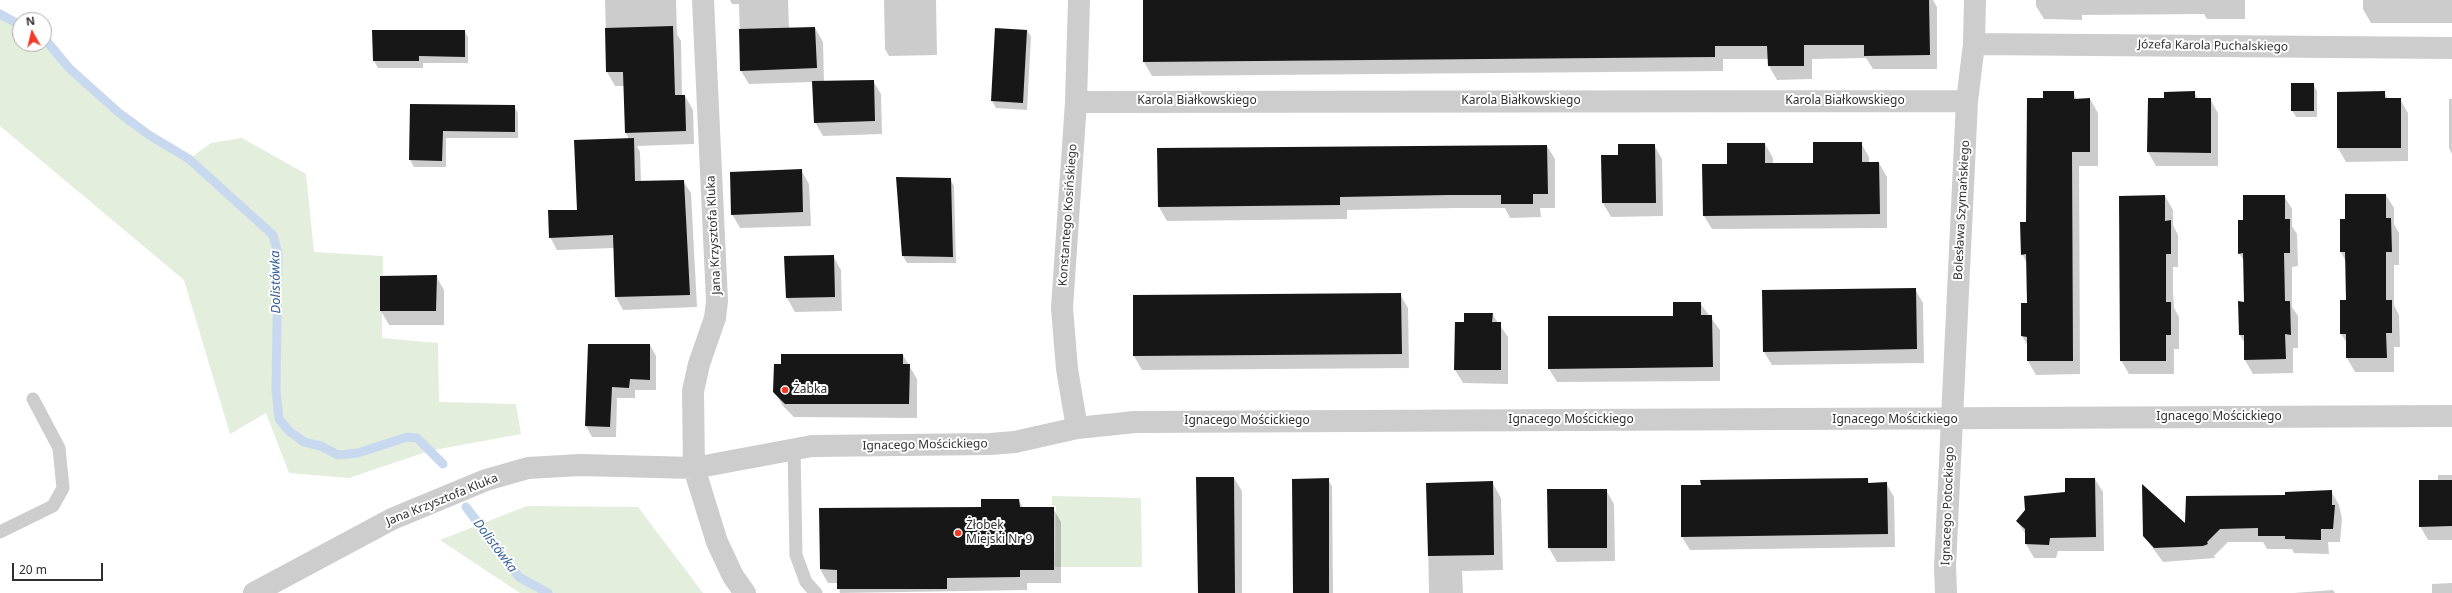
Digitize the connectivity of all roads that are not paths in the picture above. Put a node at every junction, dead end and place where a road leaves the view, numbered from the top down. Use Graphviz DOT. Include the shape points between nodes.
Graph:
graph roads {
  1 [pos="703,0"];
  2 [pos="1079,0"];
  3 [pos="1976,0"];
  4 [pos="1974,44"];
  5 [pos="2452,48"];
  6 [pos="1967,101"];
  7 [pos="1076,102"];
  8 [pos="33,399"];
  9 [pos="2452,416"];
  10 [pos="1951,420"];
  11 [pos="1077,428"];
  12 [pos="794,449"];
  13 [pos="694,468"];
  14 [pos="0,532"];
  15 [pos="254,593"];
  16 [pos="745,593"];
  17 [pos="816,593"];
  18 [pos="1946,593"];
  1 -- 13 [label="street, Jana Krzysztofa Kluka" via="717,301 715,318 699,364 693,391"];
  2 -- 7 [label="street, Konstantego Kosińskiego"];
  3 -- 4 [label="street, Bolesława Szymańskiego"];
  4 -- 5 [label="street, Józefa Karola Puchalskiego"];
  4 -- 6 [label="street, Bolesława Szymańskiego"];
  6 -- 7 [label="street, Karola Białkowskiego"];
  6 -- 10 [label="street, Bolesława Szymańskiego"];
  7 -- 11 [label="street, Konstantego Kosińskiego" via="1062,308 1066,369"];
  8 -- 14 [label="lane" via="59,448 63,488 53,506"];
  9 -- 10 [label="street, Ignacego Mościckiego"];
  10 -- 11 [label="street, Ignacego Mościckiego" via="1135,422"];
  10 -- 18 [label="street, Ignacego Potockiego"];
  11 -- 12 [label="street, Ignacego Mościckiego" via="1015,442 990,444 812,446"];
  12 -- 13 [label="street, Ignacego Mościckiego"];
  12 -- 17 [label="lane" via="796,555 806,582"];
  13 -- 15 [label="street, Jana Krzysztofa Kluka" via="580,465 528,468 486,480 392,519"];
  13 -- 16 [label="street, Jana Krzysztofa Kluka" via="717,542 733,576"];
}
